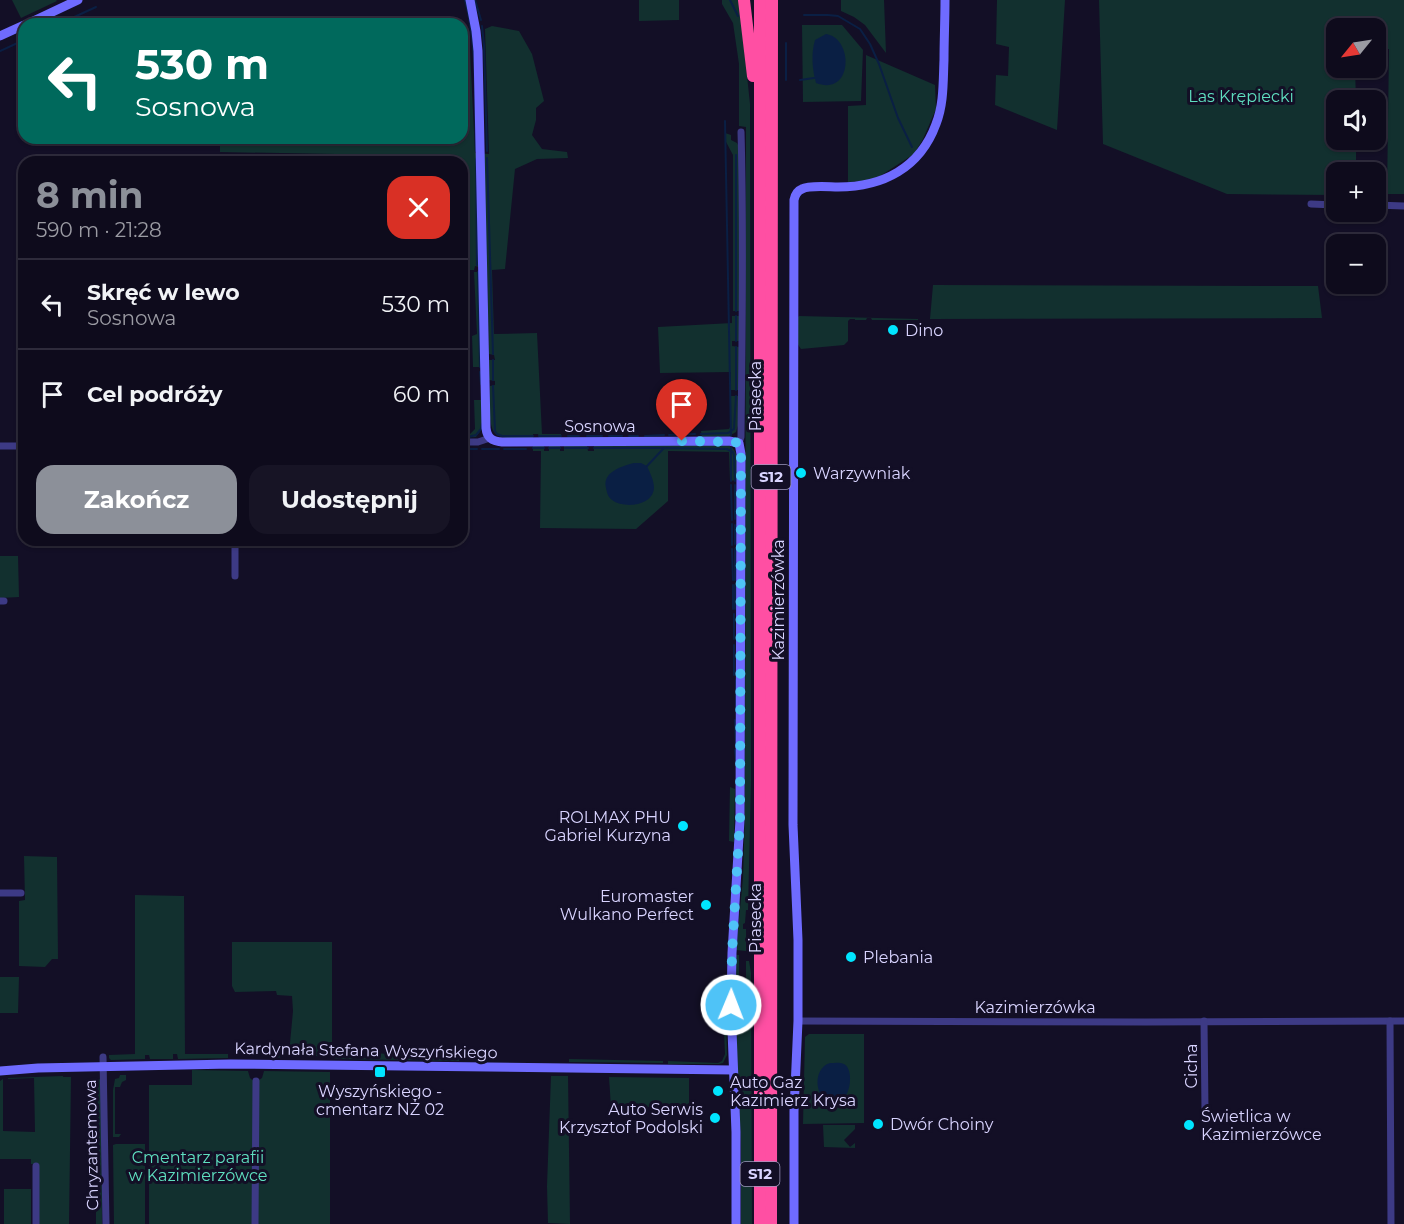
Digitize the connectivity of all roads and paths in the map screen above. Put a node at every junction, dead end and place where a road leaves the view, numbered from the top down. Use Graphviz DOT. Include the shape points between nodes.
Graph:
graph roads {
  1 [pos="78,0"];
  2 [pos="470,0"];
  3 [pos="744,0"];
  4 [pos="760,0"];
  5 [pos="772,0"];
  6 [pos="945,0"];
  7 [pos="40,18"];
  8 [pos="18,28"];
  9 [pos="0,36"];
  10 [pos="741,132"];
  11 [pos="760,158"];
  12 [pos="1311,204"];
  13 [pos="1326,205"];
  14 [pos="1386,206"];
  15 [pos="1404,206"];
  16 [pos="489,438"];
  17 [pos="468,442"];
  18 [pos="739,443"];
  19 [pos="0,446"];
  20 [pos="18,446"];
  21 [pos="235,546"];
  22 [pos="235,576"];
  23 [pos="0,892"];
  24 [pos="21,893"];
  25 [pos="1404,1020"];
  26 [pos="798,1021"];
  27 [pos="1390,1021"];
  28 [pos="1204,1022"];
  29 [pos="104,1061"];
  30 [pos="733,1070"];
  31 [pos="0,1071"];
  32 [pos="256,1081"];
  33 [pos="1204,1111"];
  34 [pos="36,1166"];
  35 [pos="36,1224"];
  36 [pos="106,1224"];
  37 [pos="255,1224"];
  38 [pos="736,1224"];
  39 [pos="760,1224"];
  40 [pos="771,1224"];
  41 [pos="794,1224"];
  42 [pos="1391,1224"];
  1 -- 7 [label="street"];
  2 -- 16 [label="street" via="478,51"];
  3 -- 11 [label="highway"];
  4 -- 11 [label="highway, Piasecka / S12"];
  5 -- 40 [label="highway, Piasecka / S12"];
  6 -- 26 [label="street, Kazimierzówka" via="942,104 936,126 922,151 882,181 804,188 794,200 792,771"];
  8 -- 9 [label="street"];
  10 -- 18 [label="street" via="743,314"];
  11 -- 39 [label="highway, Piasecka / S12"];
  12 -- 13 [label="street"];
  14 -- 15 [label="street"];
  16 -- 17 [label="street, Sosnowa"];
  16 -- 18 [label="street, Sosnowa" via="497,442"];
  18 -- 30 [label="street" via="740,819 731,983"];
  19 -- 20 [label="street"];
  21 -- 22 [label="street"];
  23 -- 24 [label="street"];
  25 -- 27 [label="street, Kazimierzówka"];
  26 -- 28 [label="street, Kazimierzówka"];
  26 -- 41 [label="street"];
  27 -- 28 [label="street, Kazimierzówka"];
  27 -- 42 [label="street"];
  28 -- 33 [label="street, Cicha"];
  29 -- 30 [label="street, Kardynała Stefana Wyszyńskiego" via="231,1059"];
  29 -- 31 [label="street, Kardynała Stefana Wyszyńskiego"];
  29 -- 36 [label="street, Chryzantemowa"];
  30 -- 38 [label="street"];
  32 -- 37 [label="street"];
  34 -- 35 [label="street"];
}
